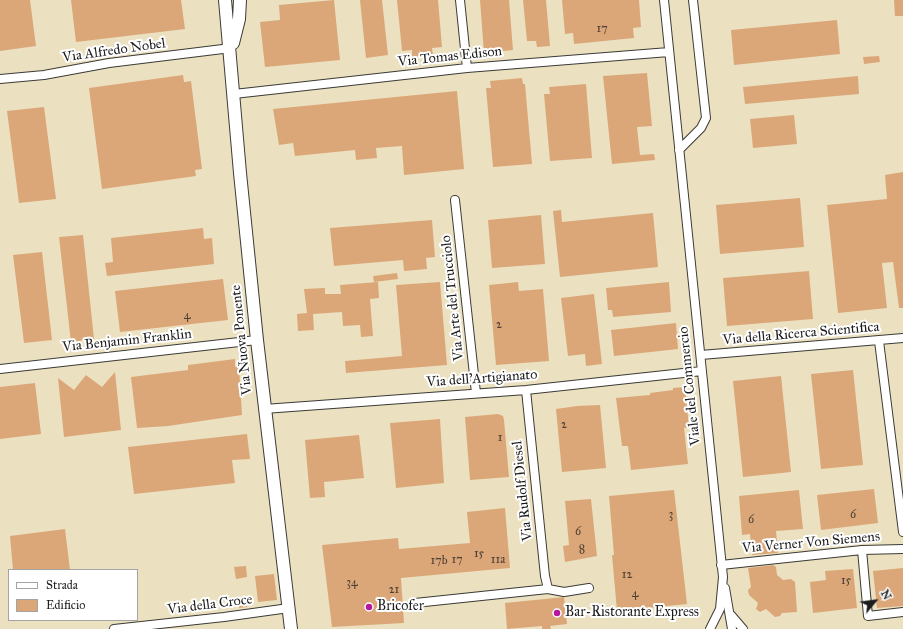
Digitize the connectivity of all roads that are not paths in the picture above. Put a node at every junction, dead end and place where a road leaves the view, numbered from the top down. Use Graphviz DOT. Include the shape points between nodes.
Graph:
graph roads {
  1 [pos="225,0"];
  2 [pos="240,0"];
  3 [pos="460,0"];
  4 [pos="664,0"];
  5 [pos="693,0"];
  6 [pos="231,48"];
  7 [pos="669,52"];
  8 [pos="467,68"];
  9 [pos="0,79"];
  10 [pos="234,94"];
  11 [pos="679,150"];
  12 [pos="455,200"];
  13 [pos="903,338"];
  14 [pos="257,340"];
  15 [pos="879,341"];
  16 [pos="701,355"];
  17 [pos="0,369"];
  18 [pos="702,371"];
  19 [pos="526,390"];
  20 [pos="476,392"];
  21 [pos="264,409"];
  22 [pos="903,532"];
  23 [pos="903,549"];
  24 [pos="862,550"];
  25 [pos="721,565"];
  26 [pos="723,577"];
  27 [pos="590,588"];
  28 [pos="548,589"];
  29 [pos="415,603"];
  30 [pos="289,608"];
  31 [pos="903,612"];
  32 [pos="731,615"];
  33 [pos="717,619"];
  34 [pos="114,629"];
  35 [pos="291,629"];
  36 [pos="710,629"];
  37 [pos="716,629"];
  38 [pos="732,629"];
  39 [pos="743,629"];
  1 -- 6 [label="street, Via Nuova Ponente"];
  2 -- 6 [label="street, Via Nuova Ponente" via="239,19"];
  3 -- 8 [label="street"];
  4 -- 7 [label="street, Viale del Commercio"];
  5 -- 11 [label="street" via="706,118 701,128"];
  6 -- 9 [label="street, Via Alfredo Nobel"];
  6 -- 10 [label="street, Via Nuova Ponente"];
  7 -- 8 [label="street, Via Tomas Edison"];
  7 -- 11 [label="street, Viale del Commercio"];
  8 -- 10 [label="street, Via Tomas Edison"];
  10 -- 14 [label="street, Via Nuova Ponente"];
  11 -- 16 [label="street, Viale del Commercio"];
  12 -- 20 [label="street, Via Arte del Trucciolo"];
  13 -- 15 [label="street, Via della Ricerca Scientifica"];
  14 -- 17 [label="street, Via Benjamin Franklin"];
  14 -- 21 [label="street, Via Nuova Ponente"];
  15 -- 16 [label="street, Via della Ricerca Scientifica"];
  15 -- 22 [label="street"];
  16 -- 18 [label="street, Viale del Commercio"];
  18 -- 19 [label="street, Via dell'Artigianato"];
  18 -- 25 [label="street, Viale del Commercio"];
  19 -- 20 [label="street, Via dell'Artigianato"];
  19 -- 28 [label="street, Via Rudolf Diesel"];
  20 -- 21 [label="street, Via dell'Artigianato"];
  21 -- 30 [label="street, Via Nuova Ponente"];
  23 -- 24 [label="street, Via Verner Von Siemens"];
  24 -- 25 [label="street, Via Verner Von Siemens"];
  24 -- 31 [label="street" via="868,616"];
  25 -- 26 [label="street, Viale del Commercio"];
  26 -- 32 [label="street"];
  26 -- 33 [label="street, Viale del Commercio" via="722,599"];
  27 -- 28 [label="street" via="564,592"];
  28 -- 29 [label="street"];
  30 -- 34 [label="street, Via della Croce"];
  30 -- 35 [label="street, Via Nuova Ponente"];
  32 -- 38 [label="street"];
  32 -- 39 [label="street"];
  33 -- 36 [label="street"];
  33 -- 37 [label="street"];
}
